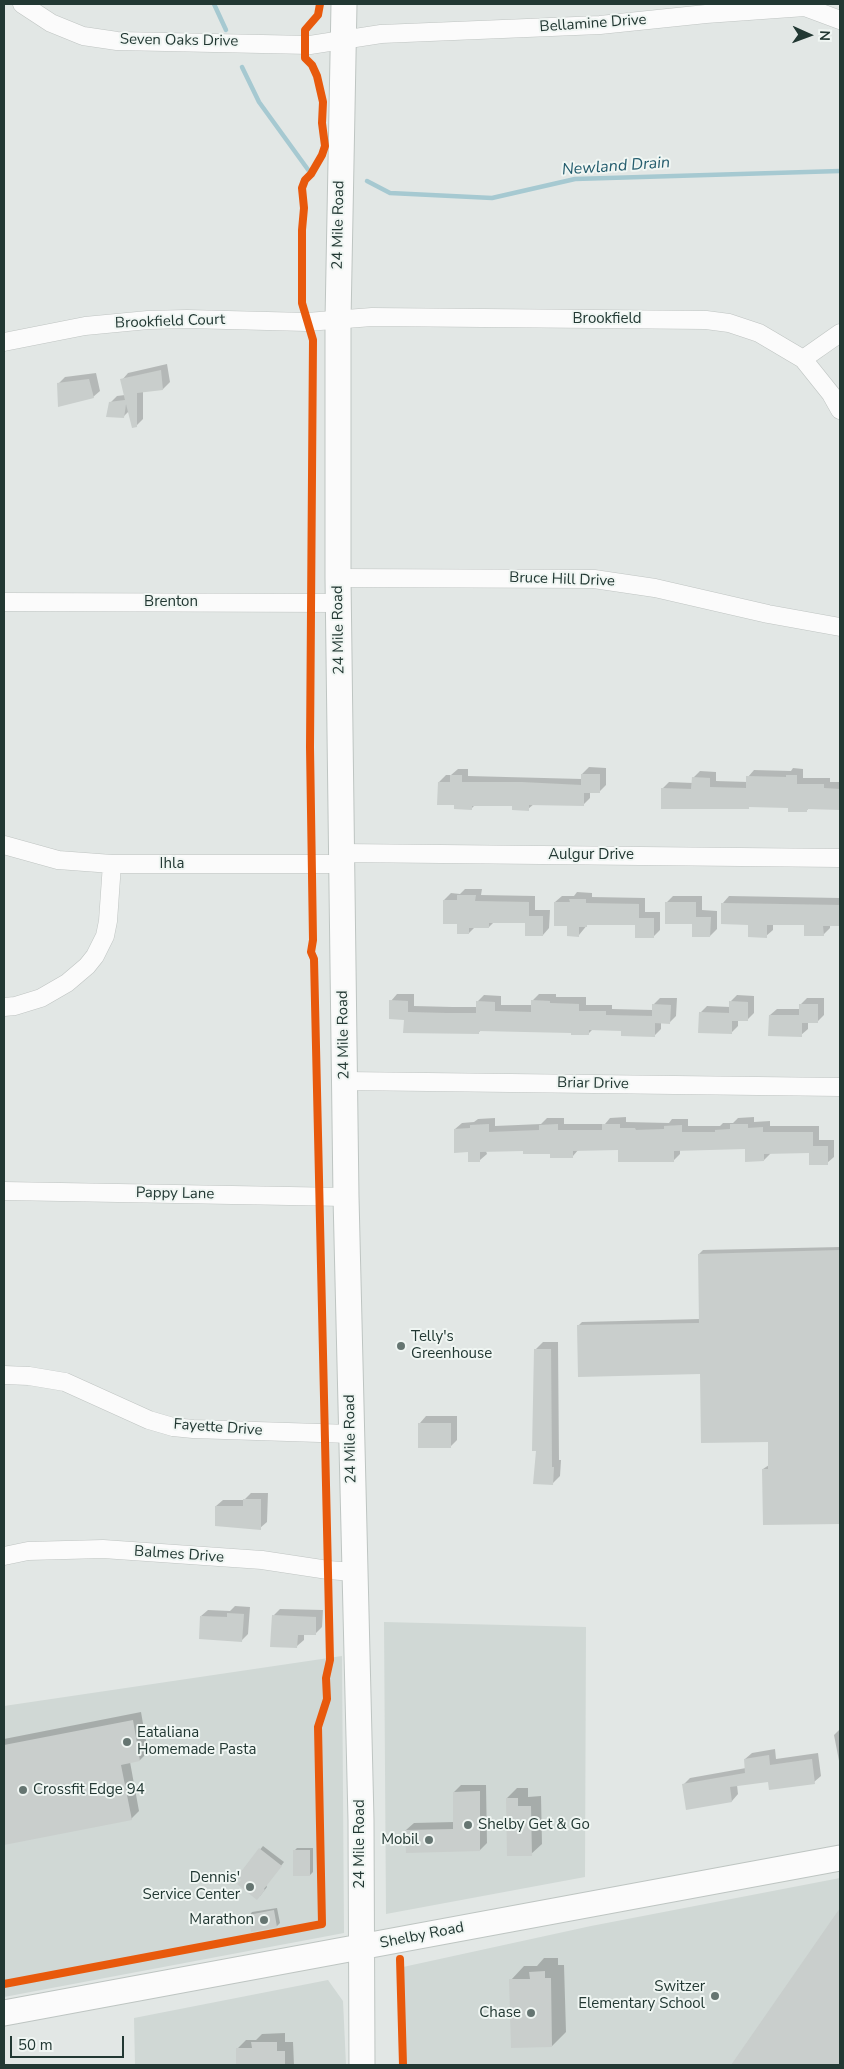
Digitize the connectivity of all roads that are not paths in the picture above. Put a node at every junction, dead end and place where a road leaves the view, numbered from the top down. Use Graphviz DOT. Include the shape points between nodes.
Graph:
graph roads {
  1 [pos="22,4"];
  2 [pos="344,4"];
  3 [pos="804,5"];
  4 [pos="840,20"];
  5 [pos="343,38"];
  6 [pos="338,320"];
  7 [pos="840,333"];
  8 [pos="4,342"];
  9 [pos="803,359"];
  10 [pos="840,410"];
  11 [pos="338,578"];
  12 [pos="4,602"];
  13 [pos="339,603"];
  14 [pos="840,627"];
  15 [pos="4,845"];
  16 [pos="840,858"];
  17 [pos="342,859"];
  18 [pos="112,864"];
  19 [pos="4,1006"];
  20 [pos="345,1081"];
  21 [pos="840,1087"];
  22 [pos="4,1191"];
  23 [pos="346,1197"];
  24 [pos="4,1376"];
  25 [pos="351,1434"];
  26 [pos="4,1556"];
  27 [pos="354,1572"];
  28 [pos="840,1858"];
  29 [pos="360,1948"];
  30 [pos="4,2013"];
  31 [pos="362,2065"];
  1 -- 5 [label="street, Seven Oaks Drive" via="51,23 83,36 117,41 310,45"];
  2 -- 5 [label="street, 24 Mile Road"];
  3 -- 4 [label="street, Bellamine Drive"];
  3 -- 5 [label="street, Bellamine Drive" via="600,25"];
  5 -- 6 [label="street, 24 Mile Road"];
  6 -- 8 [label="street, Brookfield Court" via="148,320 66,329"];
  6 -- 9 [label="street, Brookfield" via="379,317 706,320 729,323 759,333"];
  6 -- 11 [label="street, 24 Mile Road"];
  7 -- 9 [label="street"];
  9 -- 10 [label="street, Brookfield"];
  11 -- 13 [label="street, 24 Mile Road"];
  11 -- 14 [label="street, Bruce Hill Drive" via="601,580 655,588"];
  12 -- 13 [label="street, Brenton"];
  13 -- 17 [label="street, 24 Mile Road"];
  15 -- 18 [label="street, Ihla" via="58,860"];
  16 -- 17 [label="street, Aulgur Drive"];
  17 -- 18 [label="street, Ihla"];
  17 -- 20 [label="street, 24 Mile Road"];
  18 -- 19 [label="street" via="108,921 95,956 67,983 41,998"];
  20 -- 21 [label="street, Briar Drive"];
  20 -- 23 [label="street, 24 Mile Road"];
  22 -- 23 [label="street, Pappy Lane"];
  23 -- 25 [label="street, 24 Mile Road"];
  24 -- 25 [label="street, Fayette Drive" via="65,1382 149,1420 174,1427"];
  25 -- 27 [label="street, 24 Mile Road"];
  26 -- 27 [label="street, Balmes Drive" via="28,1551 104,1549 262,1560"];
  27 -- 29 [label="street, 24 Mile Road"];
  28 -- 29 [label="street, Shelby Road"];
  29 -- 30 [label="street, Shelby Road"];
  29 -- 31 [label="street, 24 Mile Road"];
}
